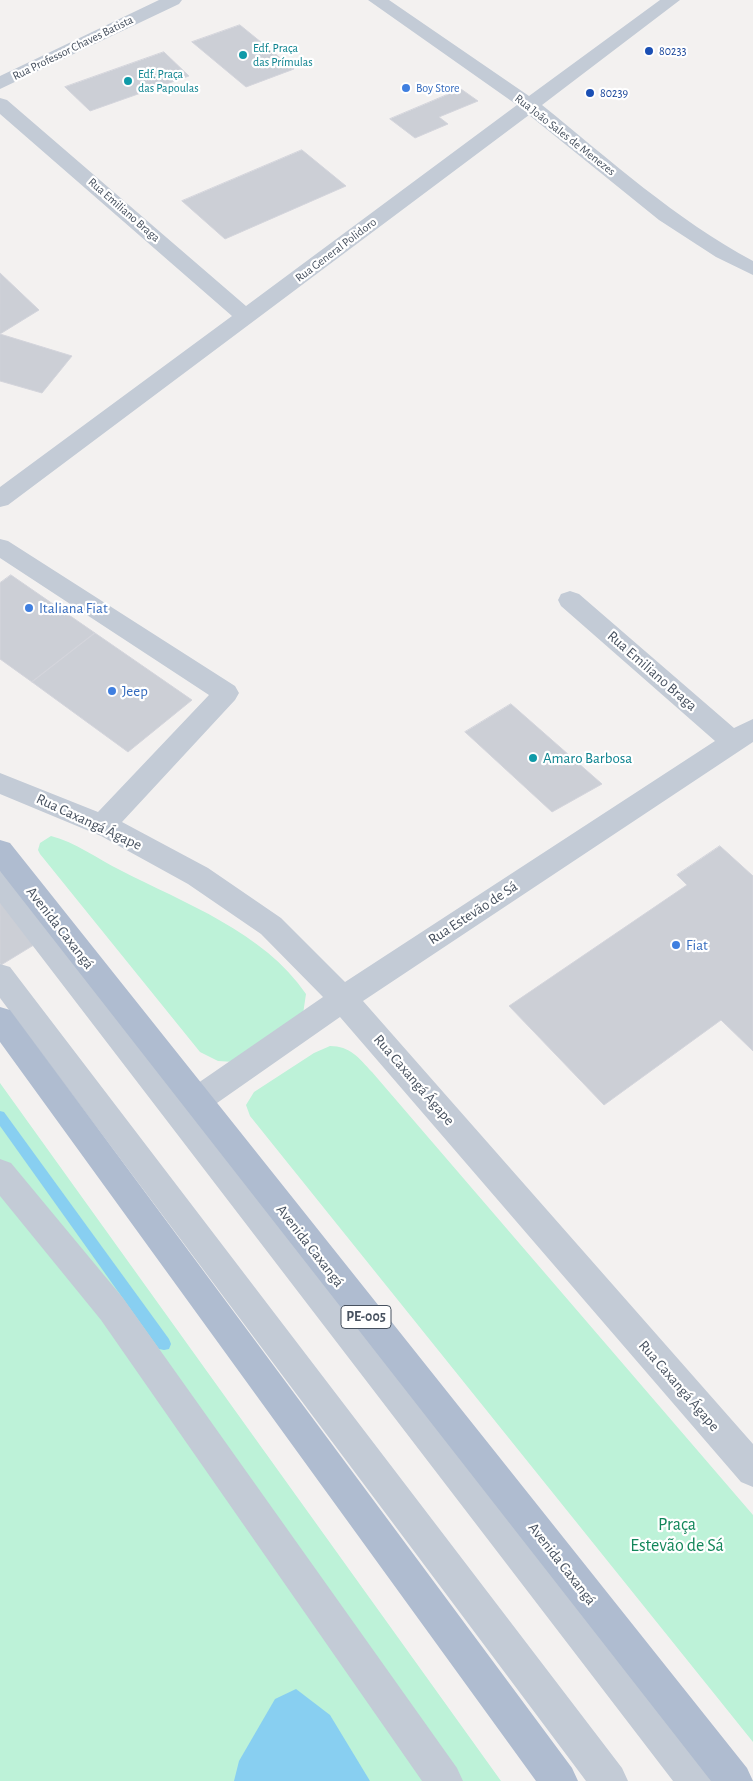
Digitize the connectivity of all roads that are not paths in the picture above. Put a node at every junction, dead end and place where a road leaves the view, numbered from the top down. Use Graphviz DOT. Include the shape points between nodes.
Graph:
graph roads {
  1 [pos="173,0"];
  2 [pos="377,0"];
  3 [pos="671,0"];
  4 [pos="0,83"];
  5 [pos="0,104"];
  6 [pos="530,106"];
  7 [pos="753,269"];
  8 [pos="246,317"];
  9 [pos="0,499"];
  10 [pos="0,547"];
  11 [pos="570,600"];
  12 [pos="743,735"];
  13 [pos="0,783"];
  14 [pos="102,825"];
  15 [pos="0,852"];
  16 [pos="0,882"];
  17 [pos="0,976"];
  18 [pos="343,999"];
  19 [pos="0,1019"];
  20 [pos="196,1101"];
  21 [pos="0,1173"];
  22 [pos="753,1470"];
  23 [pos="444,1781"];
  24 [pos="559,1781"];
  25 [pos="609,1781"];
  26 [pos="696,1781"];
  27 [pos="734,1781"];
  1 -- 4 [label="street, Rua Professor Chaves Batista"];
  2 -- 6 [label="street, Rua João Sales de Menezes"];
  3 -- 6 [label="street, Rua General Polidoro"];
  5 -- 8 [label="street, Rua Emiliano Braga"];
  6 -- 7 [label="street, Rua João Sales de Menezes" via="657,208 710,246"];
  6 -- 8 [label="street, Rua General Polidoro"];
  8 -- 9 [label="street, Rua General Polidoro"];
  10 -- 14 [label="street" via="226,693"];
  11 -- 12 [label="street, Rua Emiliano Braga"];
  12 -- 18 [label="street, Rua Estevão de Sá"];
  13 -- 14 [label="street, Rua Caxangá Ágape"];
  14 -- 18 [label="street, Rua Caxangá Ágape" via="198,876 272,926"];
  15 -- 20 [label="main road, Avenida Caxangá / PE-005"];
  16 -- 26 [label="street"];
  17 -- 25 [label="street"];
  18 -- 20 [label="street, Rua Estevão de Sá"];
  18 -- 22 [label="street, Rua Caxangá Ágape"];
  19 -- 24 [label="main road"];
  20 -- 27 [label="main road, Avenida Caxangá / PE-005"];
  21 -- 23 [label="street" via="112,1309"];
}
